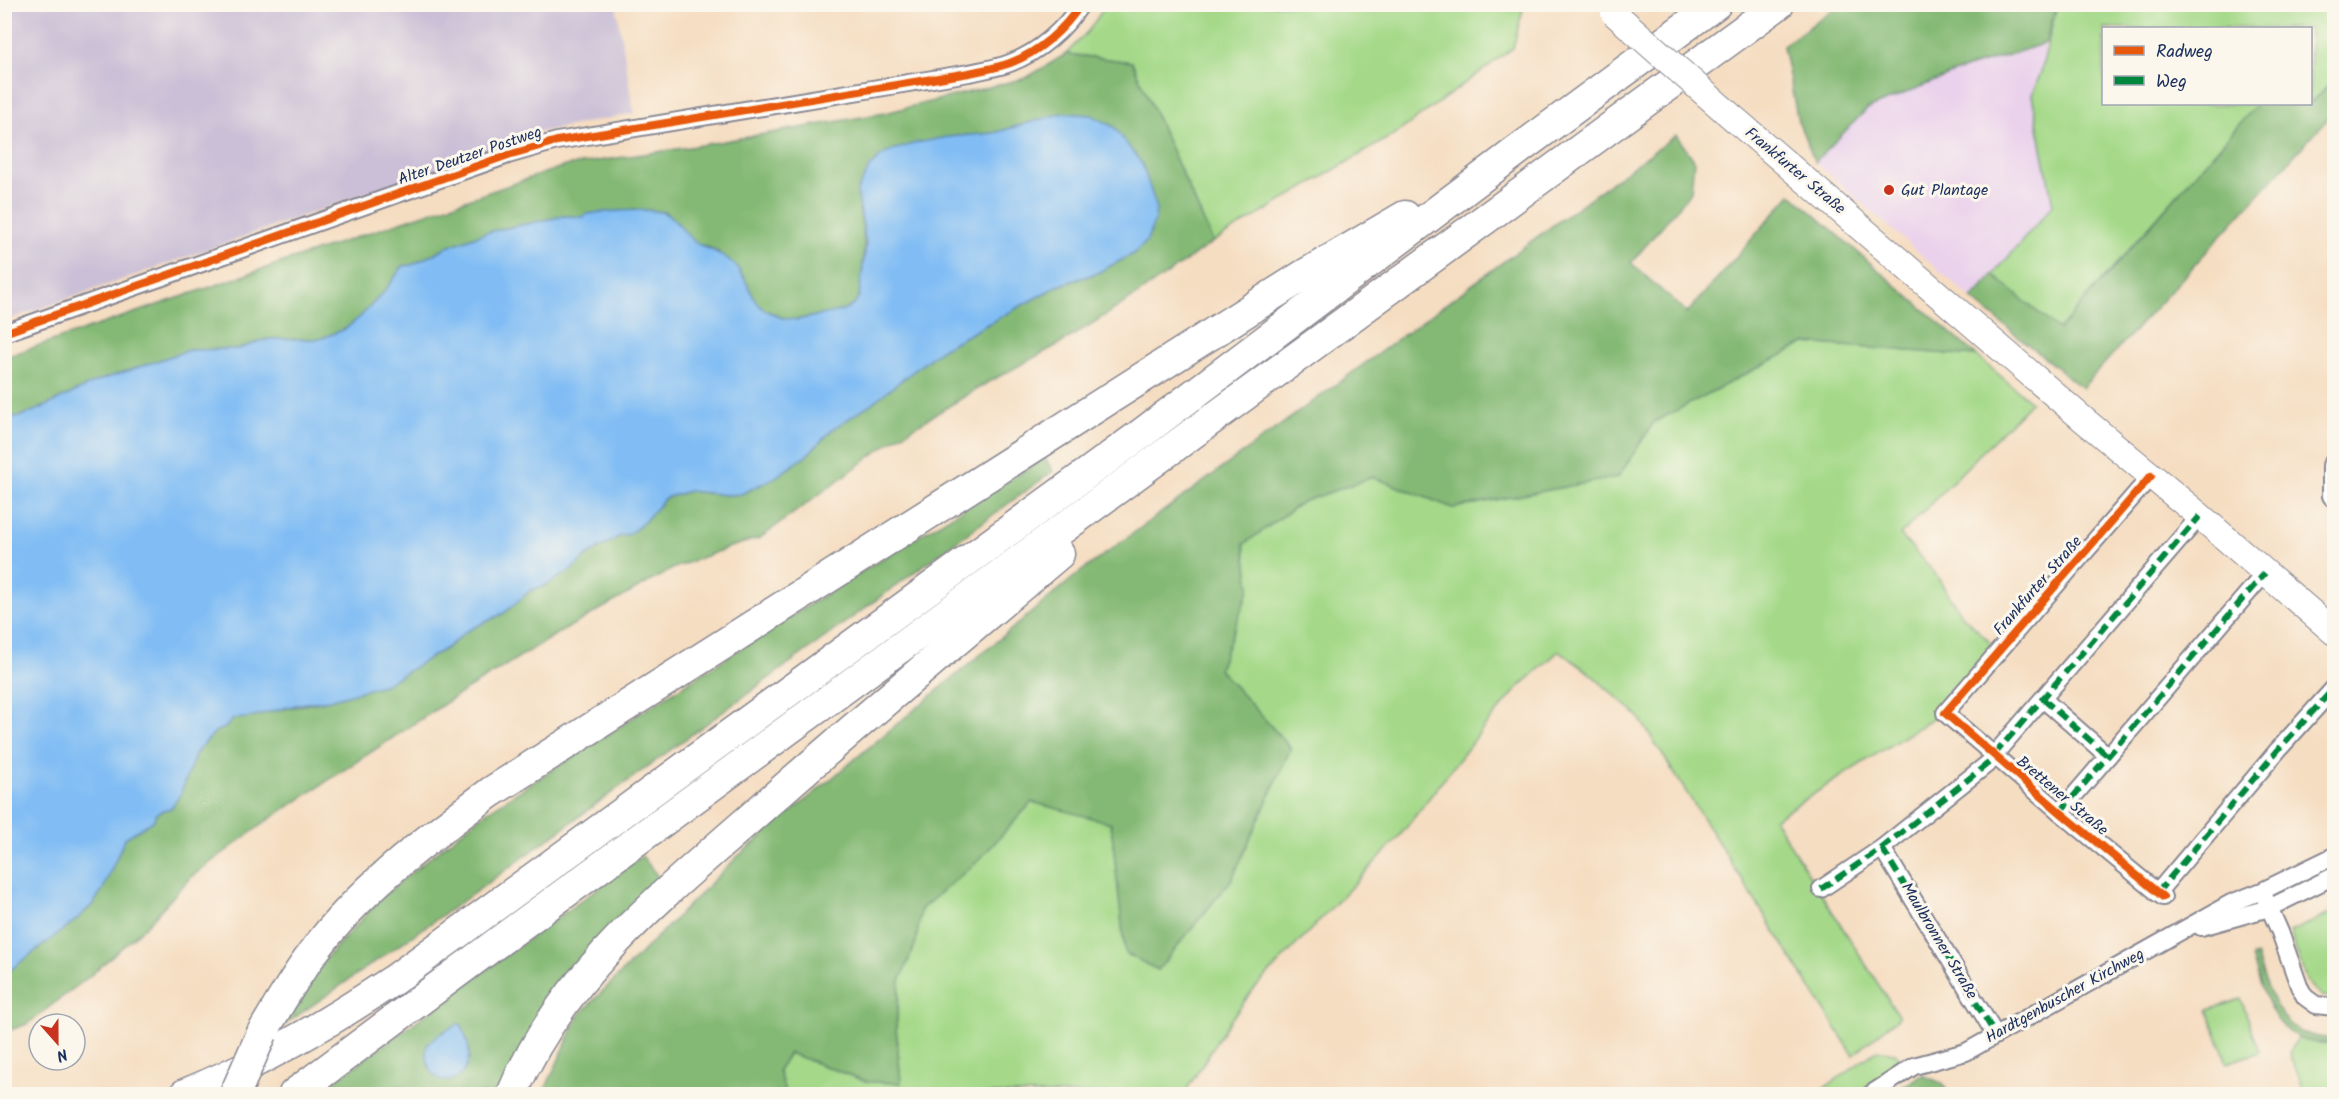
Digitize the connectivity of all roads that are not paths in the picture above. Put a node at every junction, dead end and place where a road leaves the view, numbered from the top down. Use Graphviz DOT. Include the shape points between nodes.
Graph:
graph roads {
  1 [pos="1081,4"];
  2 [pos="1716,4"];
  3 [pos="1779,4"];
  4 [pos="1609,9"];
  5 [pos="1522,147"];
  6 [pos="4,333"];
  7 [pos="1321,339"];
  8 [pos="2334,466"];
  9 [pos="2151,476"];
  10 [pos="2334,495"];
  11 [pos="2200,516"];
  12 [pos="2265,573"];
  13 [pos="2334,632"];
  14 [pos="2334,688"];
  15 [pos="2043,699"];
  16 [pos="1945,713"];
  17 [pos="1995,756"];
  18 [pos="2108,756"];
  19 [pos="2060,812"];
  20 [pos="1882,848"];
  21 [pos="2334,856"];
  22 [pos="2334,876"];
  23 [pos="1821,889"];
  24 [pos="2262,891"];
  25 [pos="2269,908"];
  26 [pos="2165,939"];
  27 [pos="2334,1007"];
  28 [pos="1995,1034"];
  29 [pos="184,1095"];
  30 [pos="234,1095"];
  31 [pos="294,1095"];
  32 [pos="512,1095"];
  33 [pos="1870,1095"];
  1 -- 6 [label="street, Alter Deutzer Postweg" via="1048,41 1011,63 557,141"];
  2 -- 5 [label="highway"];
  3 -- 7 [label="highway"];
  4 -- 9 [label="main road, Frankfurter Straße, bridge"];
  5 -- 29 [label="highway" via="1141,434 395,979 311,1032"];
  5 -- 30 [label="highway, bridge" via="1294,282 491,792 407,857 350,910 308,959 262,1033"];
  7 -- 31 [label="highway"];
  7 -- 32 [label="highway" via="884,702 633,924 570,993 543,1032"];
  8 -- 10 [label="street"];
  9 -- 11 [label="main road, Frankfurter Straße"];
  9 -- 16 [label="street, Frankfurter Straße"];
  11 -- 12 [label="main road, Frankfurter Straße"];
  11 -- 15 [label="street"];
  12 -- 13 [label="main road, Frankfurter Straße"];
  12 -- 18 [label="street"];
  14 -- 19 [label="street, Brettener Straße" via="2160,895"];
  15 -- 17 [label="street"];
  15 -- 18 [label="street"];
  16 -- 17 [label="street, Brettener Straße"];
  17 -- 19 [label="street, Brettener Straße"];
  17 -- 20 [label="street"];
  18 -- 19 [label="street"];
  20 -- 23 [label="street"];
  20 -- 28 [label="street, Maulbronner Straße"];
  21 -- 24 [label="street, Hardtgenbuscher Kirchweg"];
  22 -- 25 [label="street, Hardtgenbuscher Kirchweg"];
  24 -- 25 [label="street"];
  24 -- 26 [label="street, Hardtgenbuscher Kirchweg"];
  25 -- 26 [label="street, Hardtgenbuscher Kirchweg"];
  25 -- 27 [label="street" via="2305,997 2316,1005"];
  26 -- 28 [label="street, Hardtgenbuscher Kirchweg"];
  28 -- 33 [label="street, Hardtgenbuscher Kirchweg" via="1966,1052 1914,1066"];
}
